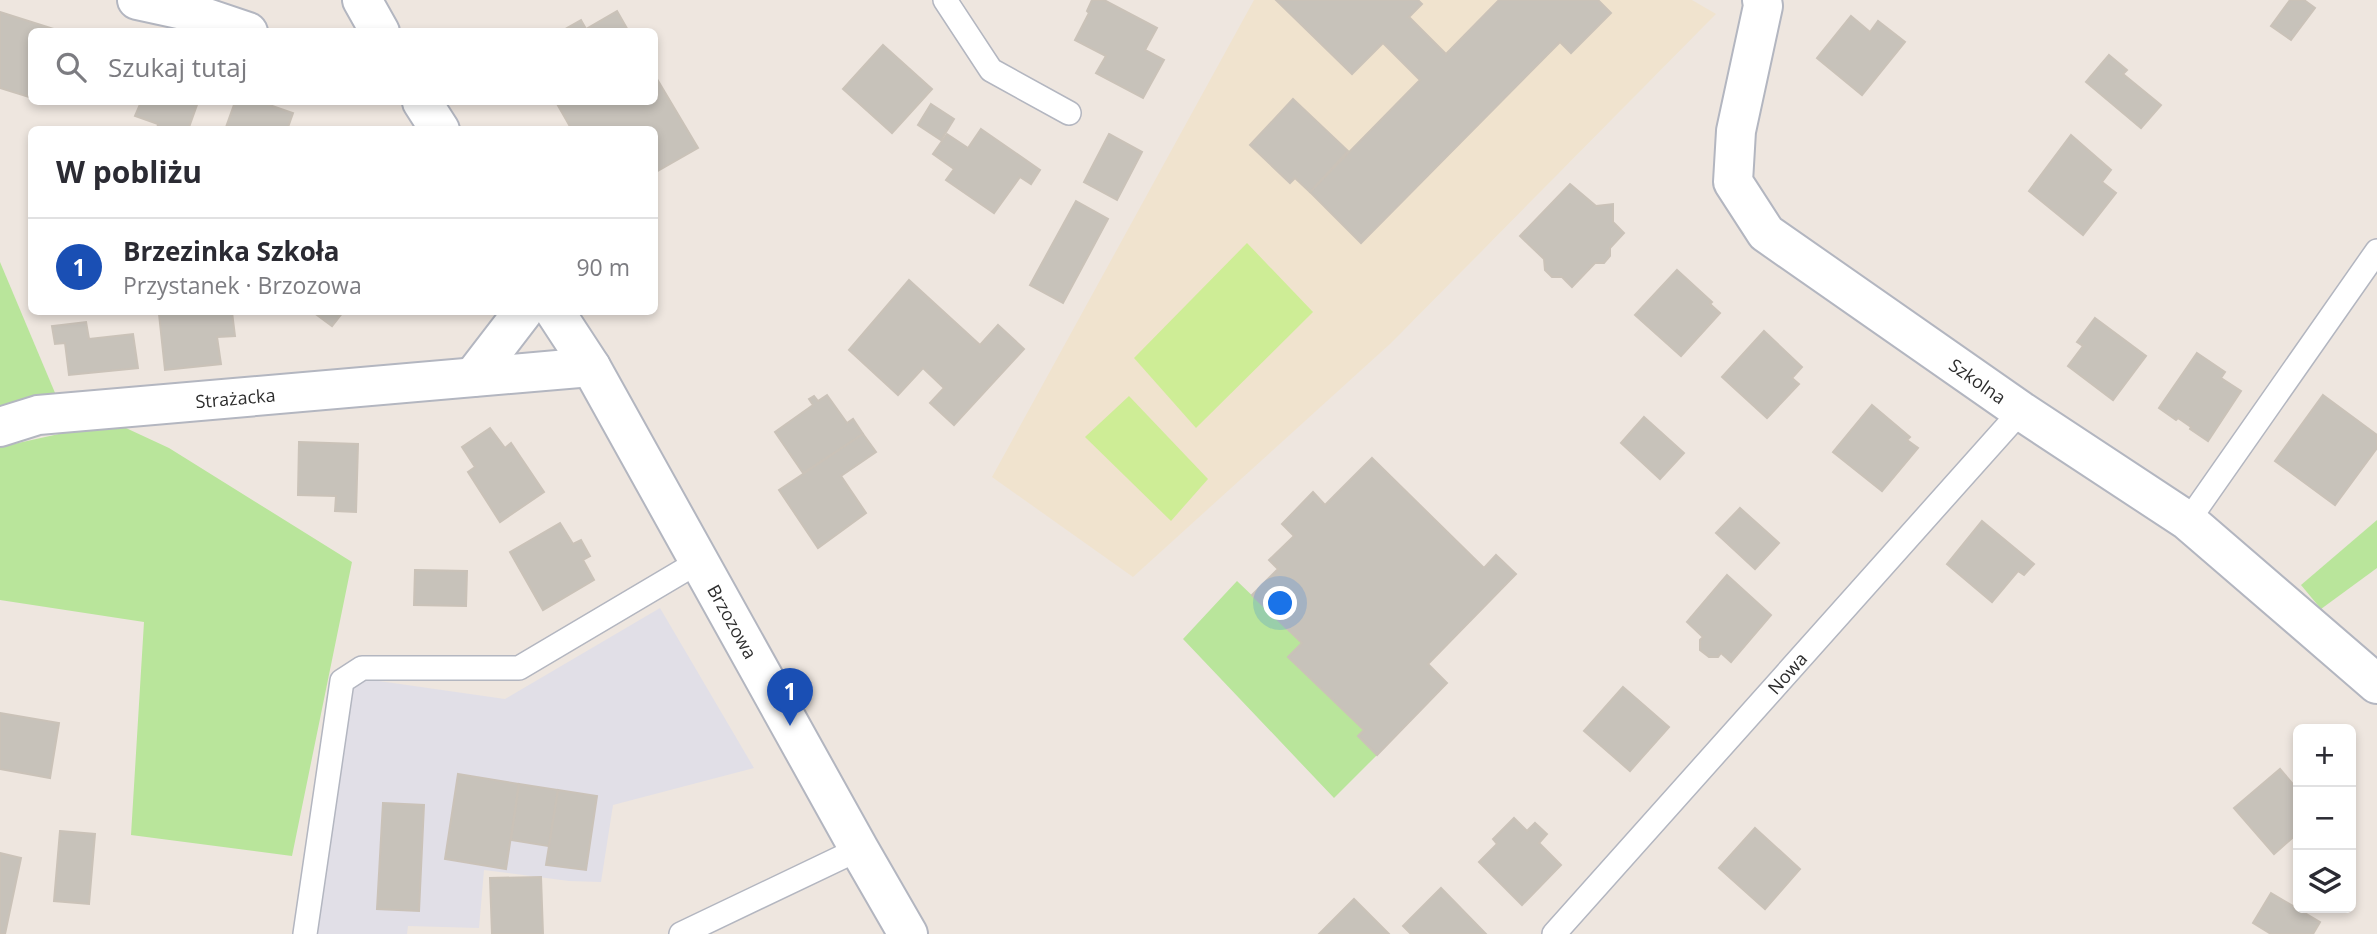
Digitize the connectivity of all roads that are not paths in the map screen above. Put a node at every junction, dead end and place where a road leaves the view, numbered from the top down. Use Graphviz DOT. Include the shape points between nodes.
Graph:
graph roads {
  1 [pos="137,0"];
  2 [pos="220,0"];
  3 [pos="362,0"];
  4 [pos="944,0"];
  5 [pos="1762,0"];
  6 [pos="183,10"];
  7 [pos="236,28"];
  8 [pos="378,28"];
  9 [pos="424,105"];
  10 [pos="1069,113"];
  11 [pos="437,126"];
  12 [pos="2377,251"];
  13 [pos="521,315"];
  14 [pos="557,315"];
  15 [pos="590,367"];
  16 [pos="473,377"];
  17 [pos="2021,411"];
  18 [pos="0,427"];
  19 [pos="2188,521"];
  20 [pos="698,562"];
  21 [pos="2377,684"];
  22 [pos="859,849"];
  23 [pos="304,934"];
  24 [pos="681,934"];
  25 [pos="908,934"];
  26 [pos="1554,934"];
  1 -- 6 [label="street"];
  2 -- 6 [label="street"];
  3 -- 8 [label="street"];
  4 -- 10 [label="lane" via="991,70"];
  5 -- 17 [label="street, Szkolna" via="1736,131 1733,182 1766,233"];
  6 -- 7 [label="street"];
  9 -- 11 [label="street"];
  12 -- 19 [label="lane"];
  13 -- 16 [label="street"];
  14 -- 15 [label="street, Brzozowa"];
  15 -- 16 [label="street, Strażacka"];
  15 -- 20 [label="street, Brzozowa"];
  16 -- 18 [label="street, Strażacka" via="38,415"];
  17 -- 19 [label="street, Szkolna"];
  17 -- 26 [label="lane, Nowa"];
  19 -- 21 [label="street, Szkolna"];
  20 -- 22 [label="street, Brzozowa"];
  20 -- 23 [label="lane" via="519,668 362,668 342,681"];
  22 -- 24 [label="lane"];
  22 -- 25 [label="street, Brzozowa"];
}
